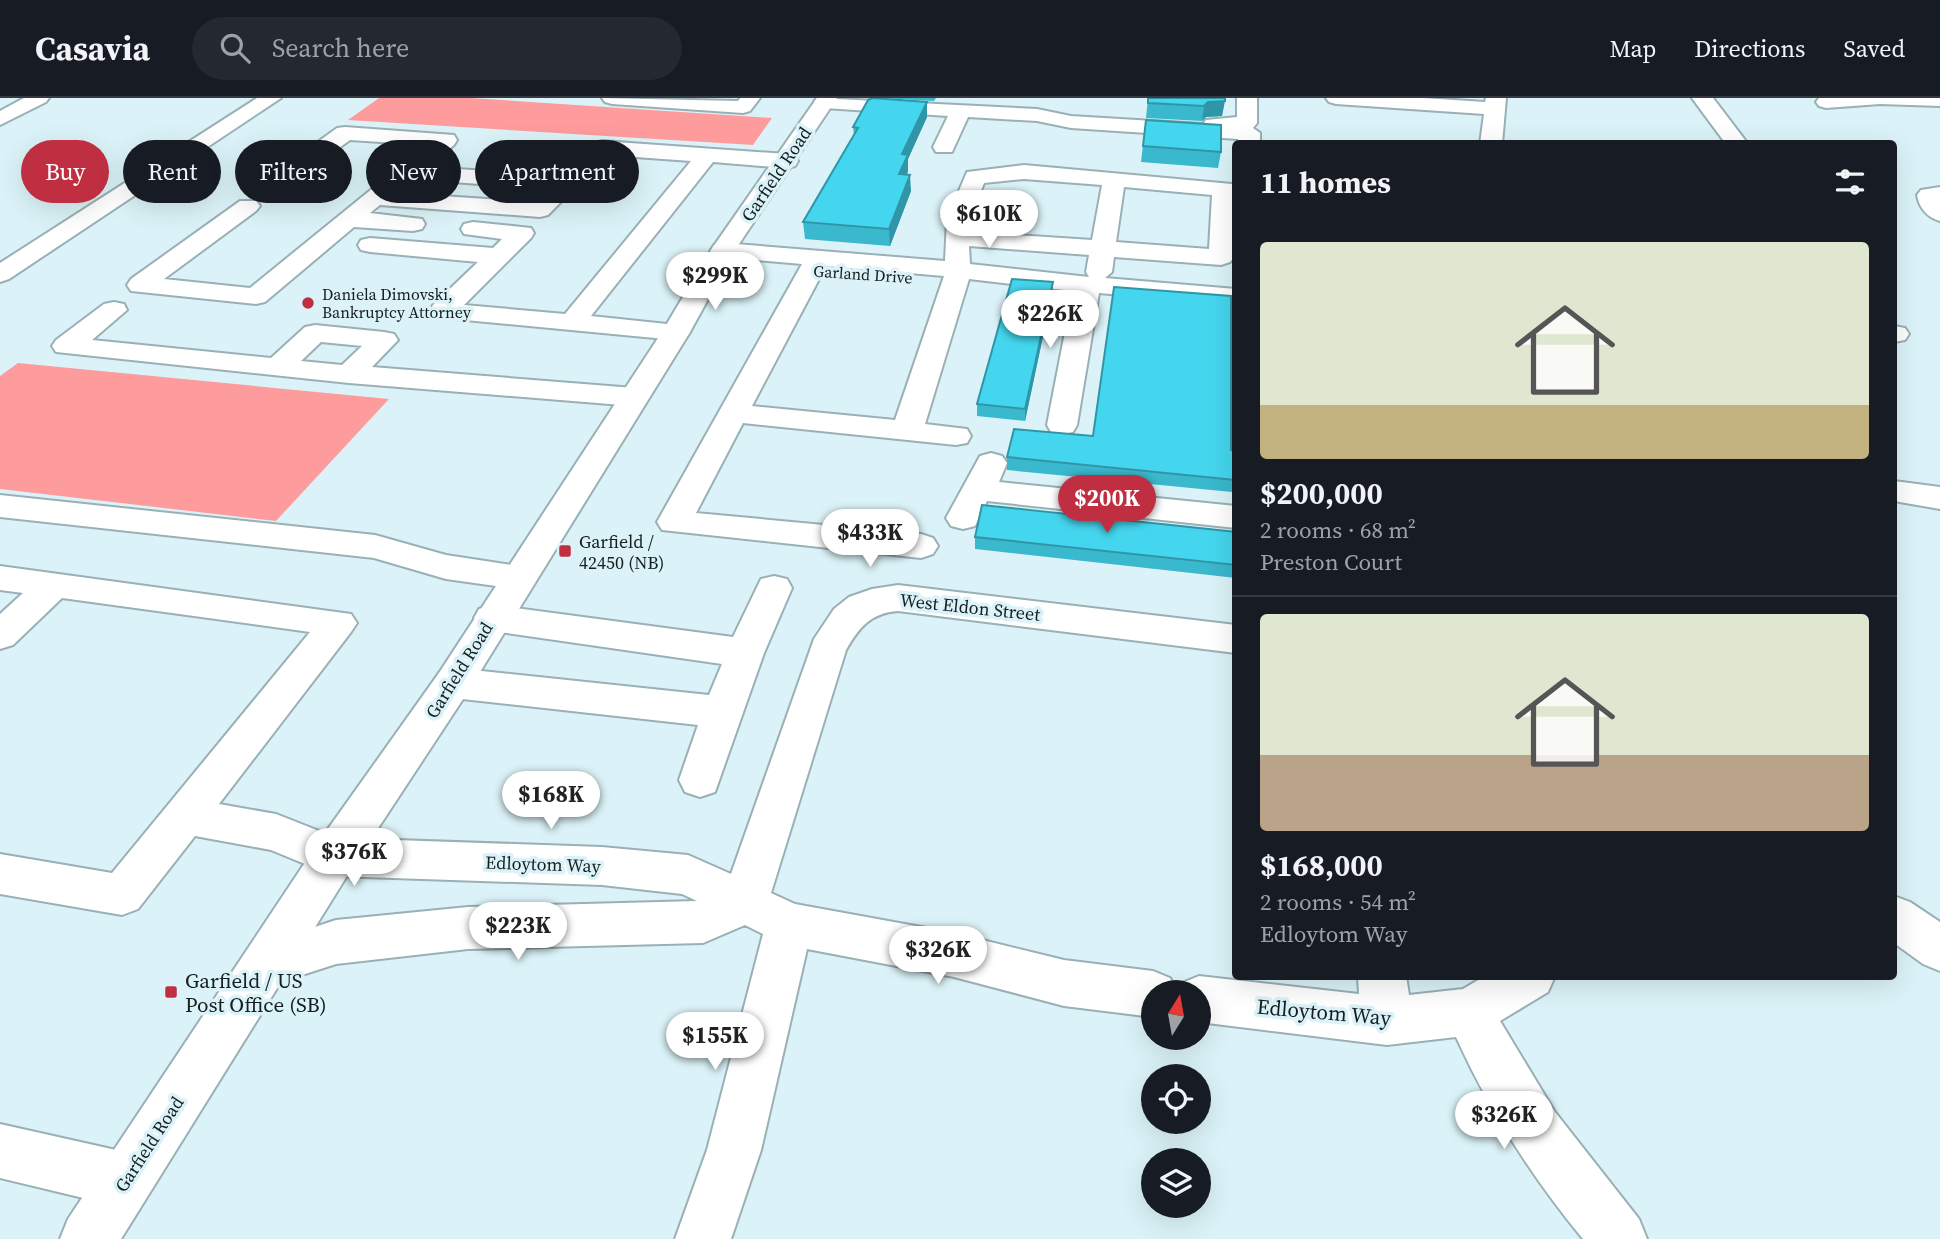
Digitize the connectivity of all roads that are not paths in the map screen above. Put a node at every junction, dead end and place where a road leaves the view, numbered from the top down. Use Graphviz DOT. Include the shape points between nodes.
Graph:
graph roads {
  1 [pos="40,98"];
  2 [pos="271,98"];
  3 [pos="612,98"];
  4 [pos="750,98"];
  5 [pos="1247,98"];
  6 [pos="1336,98"];
  7 [pos="1702,98"];
  8 [pos="1058,99"];
  9 [pos="826,100"];
  10 [pos="1940,100"];
  11 [pos="1826,102"];
  12 [pos="1495,103"];
  13 [pos="1009,106"];
  14 [pos="1035,107"];
  15 [pos="960,111"];
  16 [pos="0,119"];
  17 [pos="1001,136"];
  18 [pos="446,140"];
  19 [pos="1250,140"];
  20 [pos="1491,140"];
  21 [pos="1735,140"];
  22 [pos="944,147"];
  23 [pos="639,150"];
  24 [pos="707,155"];
  25 [pos="787,161"];
  26 [pos="1114,180"];
  27 [pos="369,203"];
  28 [pos="444,203"];
  29 [pos="547,203"];
  30 [pos="349,219"];
  31 [pos="957,238"];
  32 [pos="323,241"];
  33 [pos="1103,248"];
  34 [pos="498,256"];
  35 [pos="719,256"];
  36 [pos="815,264"];
  37 [pos="0,274"];
  38 [pos="957,275"];
  39 [pos="1092,284"];
  40 [pos="1232,297"];
  41 [pos="114,310"];
  42 [pos="572,323"];
  43 [pos="676,332"];
  44 [pos="278,367"];
  45 [pos="349,374"];
  46 [pos="634,397"];
  47 [pos="733,413"];
  48 [pos="1062,425"];
  49 [pos="907,431"];
  50 [pos="956,436"];
  51 [pos="977,491"];
  52 [pos="1897,491"];
  53 [pos="1940,498"];
  54 [pos="0,506"];
  55 [pos="1232,517"];
  56 [pos="920,546"];
  57 [pos="518,577"];
  58 [pos="0,578"];
  59 [pos="54,585"];
  60 [pos="774,588"];
  61 [pos="492,618"];
  62 [pos="0,635"];
  63 [pos="1232,639"];
  64 [pos="745,653"];
  65 [pos="453,683"];
  66 [pos="722,712"];
  67 [pos="700,779"];
  68 [pos="185,817"];
  69 [pos="334,858"];
  70 [pos="0,874"];
  71 [pos="744,904"];
  72 [pos="1897,919"];
  73 [pos="789,924"];
  74 [pos="1940,948"];
  75 [pos="268,964"];
  76 [pos="1524,980"];
  77 [pos="1141,992"];
  78 [pos="1211,999"];
  79 [pos="1384,999"];
  80 [pos="1470,1012"];
  81 [pos="0,1150"];
  82 [pos="125,1180"];
  83 [pos="88,1239"];
  84 [pos="704,1239"];
  85 [pos="1619,1239"];
  1 -- 16 [label="street"];
  2 -- 37 [label="street"];
  3 -- 4 [label="street" via="743,107"];
  5 -- 14 [label="street" via="1247,123 1230,125"];
  6 -- 12 [label="street"];
  7 -- 21 [label="street"];
  8 -- 14 [label="street"];
  9 -- 15 [label="street"];
  9 -- 25 [label="street, Garfield Road"];
  10 -- 11 [label="street"];
  12 -- 20 [label="street"];
  13 -- 14 [label="street"];
  13 -- 15 [label="street" via="986,112"];
  13 -- 17 [label="street"];
  14 -- 19 [label="street" via="1107,135 1249,133"];
  15 -- 22 [label="street"];
  18 -- 32 [label="street" via="345,133 140,285 256,296"];
  23 -- 24 [label="street"];
  24 -- 25 [label="street"];
  24 -- 42 [label="street"];
  25 -- 35 [label="street, Garfield Road"];
  26 -- 31 [label="street" via="1024,172 975,177"];
  26 -- 33 [label="street"];
  26 -- 33 [label="street" via="1224,189 1221,257"];
  27 -- 30 [label="street"];
  28 -- 29 [label="street" via="540,210"];
  30 -- 32 [label="street"];
  30 -- 34 [label="street" via="522,233"];
  31 -- 33 [label="street"];
  31 -- 38 [label="street"];
  32 -- 34 [label="street"];
  33 -- 39 [label="street"];
  34 -- 42 [label="street" via="443,311"];
  35 -- 36 [label="street, Garland Drive"];
  35 -- 43 [label="street, Garfield Road"];
  36 -- 38 [label="street, Garland Drive"];
  36 -- 47 [label="street"];
  38 -- 39 [label="street, Garland Drive"];
  38 -- 49 [label="street"];
  39 -- 40 [label="street, Garland Drive"];
  39 -- 48 [label="street"];
  41 -- 44 [label="street" via="66,346"];
  42 -- 43 [label="street"];
  43 -- 46 [label="street, Garfield Road"];
  44 -- 45 [label="street"];
  44 -- 45 [label="street" via="315,333 384,340"];
  45 -- 46 [label="street"];
  46 -- 57 [label="street, Garfield Road"];
  47 -- 49 [label="street"];
  47 -- 56 [label="street" via="674,522"];
  49 -- 50 [label="street"];
  51 -- 55 [label="street"];
  52 -- 53 [label="street"];
  54 -- 57 [label="street" via="375,547 446,567"];
  57 -- 61 [label="street, Garfield Road"];
  58 -- 59 [label="street"];
  59 -- 62 [label="street"];
  59 -- 68 [label="street" via="338,623"];
  60 -- 64 [label="street"];
  61 -- 64 [label="street"];
  61 -- 65 [label="street, Garfield Road"];
  63 -- 71 [label="street, West Eldon Street" via="898,598 864,602 844,621 827,649"];
  64 -- 66 [label="street"];
  65 -- 66 [label="street"];
  65 -- 69 [label="street, Garfield Road"];
  66 -- 67 [label="street"];
  68 -- 69 [label="street" via="276,832"];
  68 -- 70 [label="street" via="122,895"];
  69 -- 71 [label="street, Edloytom Way" via="602,866 688,875"];
  69 -- 75 [label="street, Garfield Road"];
  71 -- 73 [label="street, Edloytom Way"];
  71 -- 75 [label="street" via="703,922 468,928 336,942"];
  72 -- 74 [label="street"];
  73 -- 77 [label="street, Edloytom Way" via="941,952 1064,983"];
  73 -- 84 [label="street" via="734,1150"];
  75 -- 82 [label="street, Garfield Road"];
  76 -- 80 [label="street"];
  78 -- 79 [label="street, Edloytom Way"];
  79 -- 80 [label="street, Edloytom Way"];
  80 -- 85 [label="street" via="1493,1065 1525,1117 1570,1182"];
  81 -- 82 [label="street"];
  82 -- 83 [label="street, Garfield Road"];
}
